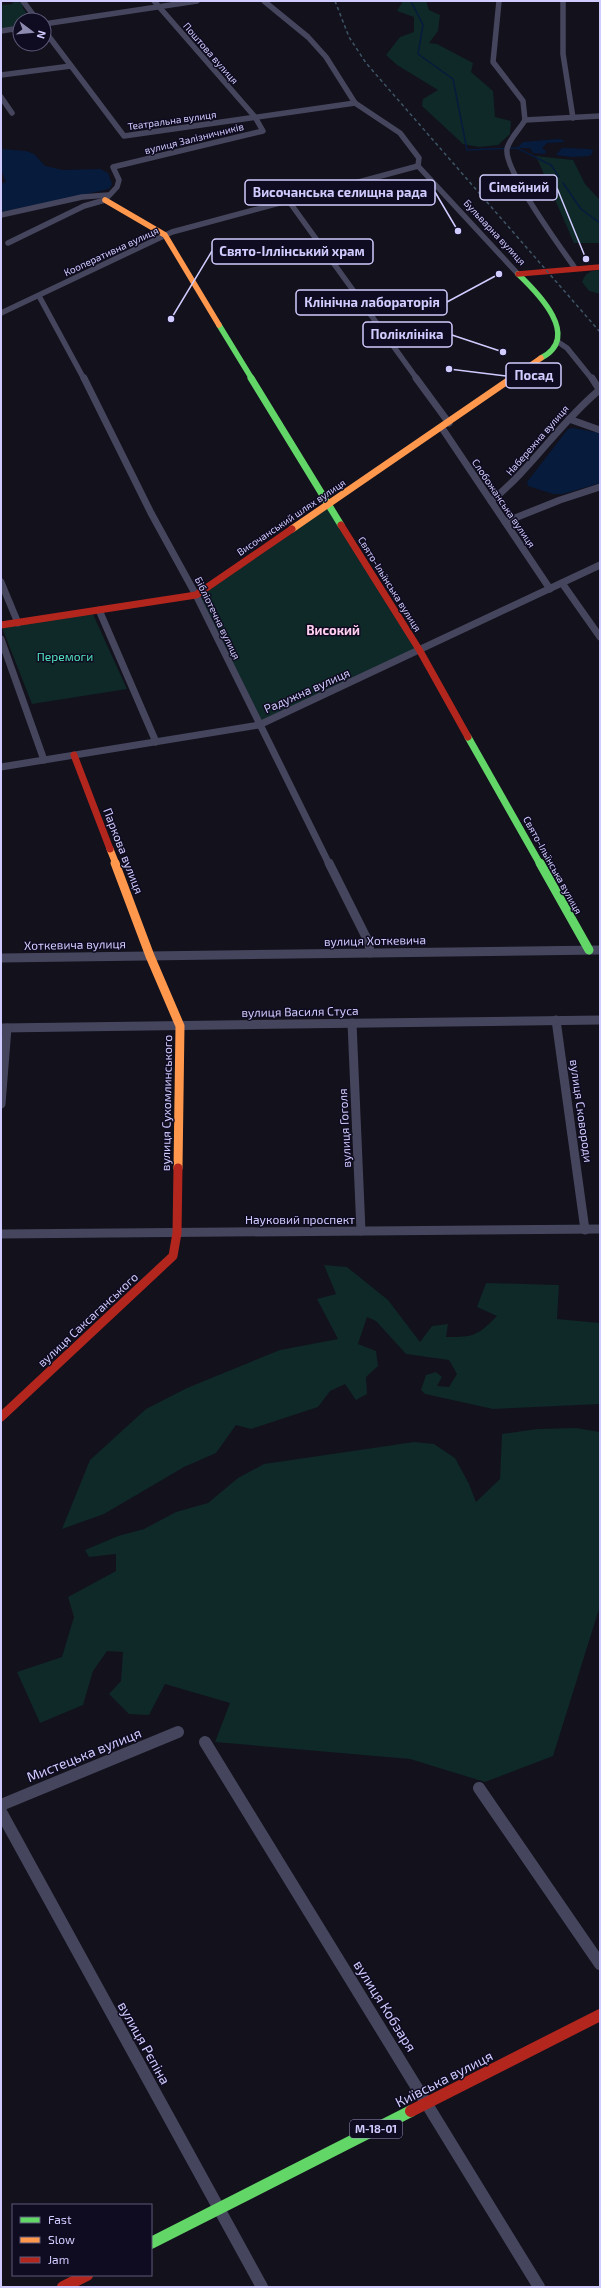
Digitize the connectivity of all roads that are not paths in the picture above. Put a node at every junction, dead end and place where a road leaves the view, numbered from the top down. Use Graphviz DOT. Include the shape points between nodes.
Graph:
graph roads {
  1 [pos="22,1"];
  2 [pos="154,1"];
  3 [pos="197,1"];
  4 [pos="264,1"];
  5 [pos="499,1"];
  6 [pos="563,1"];
  7 [pos="159,7"];
  8 [pos="31,12"];
  9 [pos="52,23"];
  10 [pos="12,29"];
  11 [pos="1,31"];
  12 [pos="52,41"];
  13 [pos="71,66"];
  14 [pos="1,75"];
  15 [pos="1,97"];
  16 [pos="354,103"];
  17 [pos="12,113"];
  18 [pos="600,116"];
  19 [pos="255,117"];
  20 [pos="573,118"];
  21 [pos="525,120"];
  22 [pos="418,166"];
  23 [pos="108,198"];
  24 [pos="288,200"];
  25 [pos="1,215"];
  26 [pos="165,235"];
  27 [pos="8,243"];
  28 [pos="600,267"];
  29 [pos="575,268"];
  30 [pos="518,274"];
  31 [pos="39,296"];
  32 [pos="2,312"];
  33 [pos="558,342"];
  34 [pos="569,419"];
  35 [pos="445,425"];
  36 [pos="600,430"];
  37 [pos="600,487"];
  38 [pos="491,500"];
  39 [pos="328,505"];
  40 [pos="505,522"];
  41 [pos="600,565"];
  42 [pos="1,582"];
  43 [pos="562,583"];
  44 [pos="550,589"];
  45 [pos="196,595"];
  46 [pos="99,610"];
  47 [pos="18,622"];
  48 [pos="1,625"];
  49 [pos="600,637"];
  50 [pos="1,639"];
  51 [pos="420,651"];
  52 [pos="259,725"];
  53 [pos="156,742"];
  54 [pos="74,755"];
  55 [pos="44,760"];
  56 [pos="1,767"];
  57 [pos="589,950"];
  58 [pos="600,950"];
  59 [pos="370,953"];
  60 [pos="150,956"];
  61 [pos="1,958"];
  62 [pos="556,1020"];
  63 [pos="600,1020"];
  64 [pos="352,1023"];
  65 [pos="180,1026"];
  66 [pos="4,1028"];
  67 [pos="1,1104"];
  68 [pos="585,1230"];
  69 [pos="600,1230"];
  70 [pos="361,1231"];
  71 [pos="178,1233"];
  72 [pos="1,1234"];
  73 [pos="1,1417"];
  74 [pos="178,1732"];
  75 [pos="205,1742"];
  76 [pos="479,1788"];
  77 [pos="1,1805"];
  78 [pos="1,1812"];
  79 [pos="600,1964"];
  80 [pos="600,2016"];
  81 [pos="428,2103"];
  82 [pos="218,2209"];
  83 [pos="152,2242"];
  84 [pos="84,2276"];
  85 [pos="63,2287"];
  86 [pos="262,2287"];
  87 [pos="539,2287"];
  1 -- 8 [label="street"];
  2 -- 7 [label="street, Поштова вулиця"];
  3 -- 7 [label="street"];
  4 -- 16 [label="street" via="308,37 322,52"];
  5 -- 21 [label="street" via="493,62 523,101"];
  6 -- 20 [label="street" via="563,54"];
  7 -- 9 [label="street"];
  7 -- 19 [label="street, Поштова вулиця"];
  10 -- 11 [label="street"];
  12 -- 13 [label="street, Театральна вулиця"];
  13 -- 14 [label="street"];
  13 -- 19 [label="street, Театральна вулиця" via="124,136"];
  15 -- 17 [label="street"];
  16 -- 19 [label="street, Театральна вулиця"];
  16 -- 22 [label="street, Бульварна вулиця" via="400,133 419,158"];
  18 -- 20 [label="street"];
  19 -- 23 [label="street, вулиця Залізничників" via="263,131 114,168 119,180"];
  20 -- 21 [label="street"];
  21 -- 29 [label="street" via="508,148 510,163 525,192"];
  22 -- 24 [label="street, Кооперативна вулиця"];
  22 -- 30 [label="street, Бульварна вулиця"];
  23 -- 25 [label="street" via="82,197"];
  23 -- 26 [label="main road"];
  23 -- 27 [label="street" via="84,206"];
  24 -- 26 [label="street, Кооперативна вулиця"];
  24 -- 35 [label="street, Слобожанська вулиця"];
  26 -- 31 [label="street, Кооперативна вулиця"];
  26 -- 39 [label="main road, Свято-Ільїнська вулиця"];
  28 -- 29 [label="main road"];
  29 -- 30 [label="main road"];
  30 -- 33 [label="main road, Бульварна вулиця" via="530,284 546,305 557,325"];
  31 -- 32 [label="street, Кооперативна вулиця"];
  31 -- 45 [label="street, Бібліотечна вулиця" via="77,364"];
  33 -- 34 [label="street, Набережна вулиця" via="567,348 599,389"];
  33 -- 35 [label="main road, Височанський шлях вулиця" via="545,358"];
  34 -- 36 [label="street"];
  34 -- 38 [label="street, Набережна вулиця" via="517,479"];
  35 -- 38 [label="street, Слобожанська вулиця"];
  35 -- 39 [label="main road, Височанський шлях вулиця"];
  37 -- 40 [label="street"];
  38 -- 40 [label="street, Слобожанська вулиця"];
  39 -- 45 [label="main road, Височанський шлях вулиця"];
  39 -- 51 [label="main road, Свято-Ільїнська вулиця"];
  40 -- 44 [label="street, Слобожанська вулиця"];
  41 -- 43 [label="street, Радужна вулиця"];
  42 -- 47 [label="street"];
  43 -- 44 [label="street, Радужна вулиця"];
  43 -- 49 [label="street"];
  44 -- 51 [label="street, Радужна вулиця"];
  45 -- 46 [label="main road, Височанський шлях вулиця"];
  45 -- 52 [label="street, Бібліотечна вулиця"];
  46 -- 47 [label="main road, Височанський шлях вулиця"];
  46 -- 53 [label="street"];
  47 -- 48 [label="main road, Височанський шлях вулиця"];
  50 -- 55 [label="street"];
  51 -- 52 [label="street, Радужна вулиця"];
  51 -- 57 [label="main road, Свято-Ільїнська вулиця"];
  52 -- 53 [label="street, Радужна вулиця"];
  52 -- 59 [label="street, Бібліотечна вулиця" via="370,943"];
  53 -- 54 [label="street, Радужна вулиця"];
  54 -- 55 [label="street, Радужна вулиця"];
  54 -- 60 [label="main road, Паркова вулиця"];
  55 -- 56 [label="street, Радужна вулиця"];
  57 -- 58 [label="street, вулиця Хоткевича"];
  57 -- 59 [label="street, вулиця Хоткевича"];
  59 -- 60 [label="street, вулиця Хоткевича"];
  60 -- 61 [label="street, Хоткевича вулиця"];
  60 -- 65 [label="main road, вулиця Сухомлинського"];
  62 -- 63 [label="street, вулиця Василя Стуса"];
  62 -- 64 [label="street, вулиця Василя Стуса"];
  62 -- 68 [label="street, вулиця Сковороди"];
  64 -- 65 [label="street, вулиця Василя Стуса"];
  64 -- 70 [label="street, вулиця Гоголя"];
  65 -- 66 [label="street, вулиця Василя Стуса"];
  65 -- 71 [label="main road, вулиця Сухомлинського"];
  66 -- 67 [label="street"];
  68 -- 69 [label="street, Науковий проспект"];
  68 -- 70 [label="street, Науковий проспект"];
  70 -- 71 [label="street, Науковий проспект"];
  71 -- 72 [label="street, Науковий проспект"];
  71 -- 73 [label="main road, вулиця Саксаганського" via="173,1256"];
  74 -- 77 [label="street, Мистецька вулиця"];
  75 -- 81 [label="street, вулиця Кобзаря"];
  76 -- 79 [label="street"];
  78 -- 82 [label="street, вулиця Рєпіна"];
  80 -- 81 [label="main road, Київська вулиця / М-18-01"];
  81 -- 82 [label="main road, Київська вулиця / М-18-01"];
  81 -- 87 [label="street, вулиця Кобзаря"];
  82 -- 83 [label="main road, Київська вулиця / М-18-01"];
  82 -- 86 [label="street, вулиця Рєпіна"];
  84 -- 85 [label="main road"];
}
